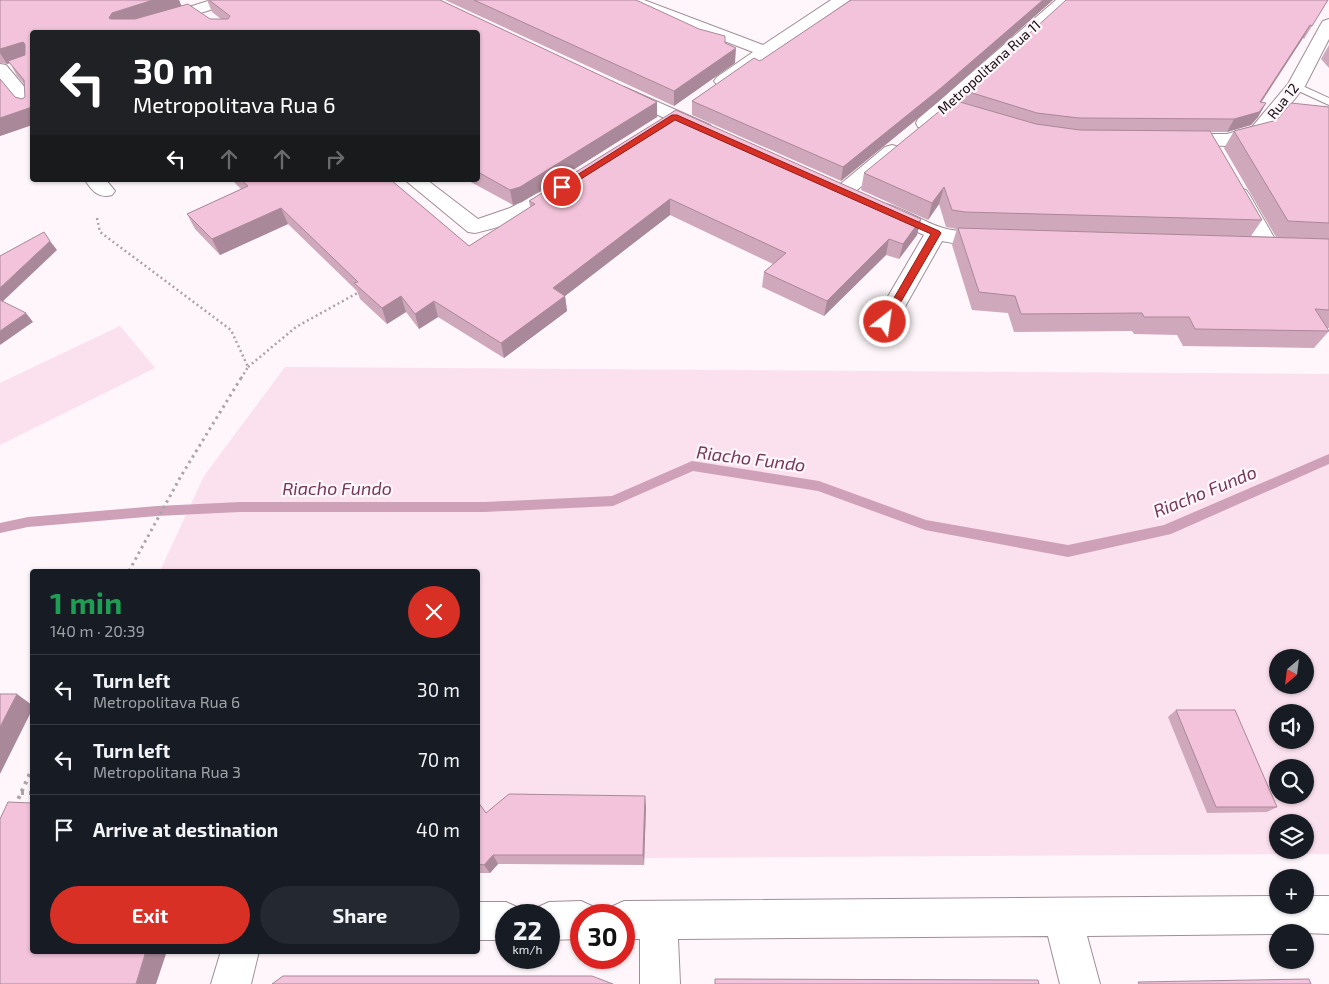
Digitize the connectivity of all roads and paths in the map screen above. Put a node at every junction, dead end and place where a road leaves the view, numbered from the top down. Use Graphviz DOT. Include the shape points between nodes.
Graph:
graph roads {
  1 [pos="227,0"];
  2 [pos="630,0"];
  3 [pos="842,0"];
  4 [pos="1065,0"];
  5 [pos="190,5"];
  6 [pos="211,21"];
  7 [pos="1329,24"];
  8 [pos="131,30"];
  9 [pos="765,50"];
  10 [pos="5,71"];
  11 [pos="604,83"];
  12 [pos="1296,86"];
  13 [pos="712,89"];
  14 [pos="1329,102"];
  15 [pos="30,104"];
  16 [pos="945,107"];
  17 [pos="964,113"];
  18 [pos="719,136"];
  19 [pos="1160,140"];
  20 [pos="1232,181"];
  21 [pos="418,182"];
  22 [pos="570,182"];
  23 [pos="100,186"];
  24 [pos="936,233"];
  25 [pos="1012,239"];
  26 [pos="1268,246"];
  27 [pos="364,290"];
  28 [pos="885,322"];
  29 [pos="248,367"];
  30 [pos="130,569"];
  31 [pos="30,773"];
  32 [pos="21,793"];
  33 [pos="30,793"];
  34 [pos="13,810"];
  35 [pos="1329,915"];
  36 [pos="1063,918"];
  37 [pos="641,920"];
  38 [pos="480,921"];
  39 [pos="495,921"];
  40 [pos="239,954"];
  41 [pos="231,984"];
  42 [pos="660,984"];
  43 [pos="1080,984"];
  1 -- 5 [label="street"];
  2 -- 9 [label="street"];
  3 -- 9 [label="street"];
  4 -- 16 [label="street, Metropolitana Rua 11"];
  5 -- 6 [label="street"];
  5 -- 8 [label="street"];
  7 -- 12 [label="street, Rua 12"];
  9 -- 13 [label="street"];
  10 -- 15 [label="street"];
  11 -- 18 [label="street"];
  12 -- 14 [label="lane"];
  12 -- 19 [label="street, Rua 12" via="1259,131 1228,140 1214,149"];
  16 -- 17 [label="street"];
  16 -- 24 [label="street, Metropolitana Rua 11" via="905,140 850,194"];
  20 -- 26 [label="street"];
  21 -- 22 [label="street" via="475,227 530,208"];
  23 -- 29 [label="path" via="96,213 100,232 231,330"];
  24 -- 25 [label="street" via="959,238"];
  24 -- 28 [label="street"];
  27 -- 29 [label="path" via="296,327"];
  29 -- 30 [label="path" via="181,476"];
  31 -- 32 [label="path"];
  32 -- 33 [label="path"];
  32 -- 34 [label="path"];
  35 -- 36 [label="street"];
  36 -- 37 [label="street"];
  36 -- 43 [label="street"];
  37 -- 42 [label="street"];
  38 -- 39 [label="street"];
  40 -- 41 [label="street"];
}
